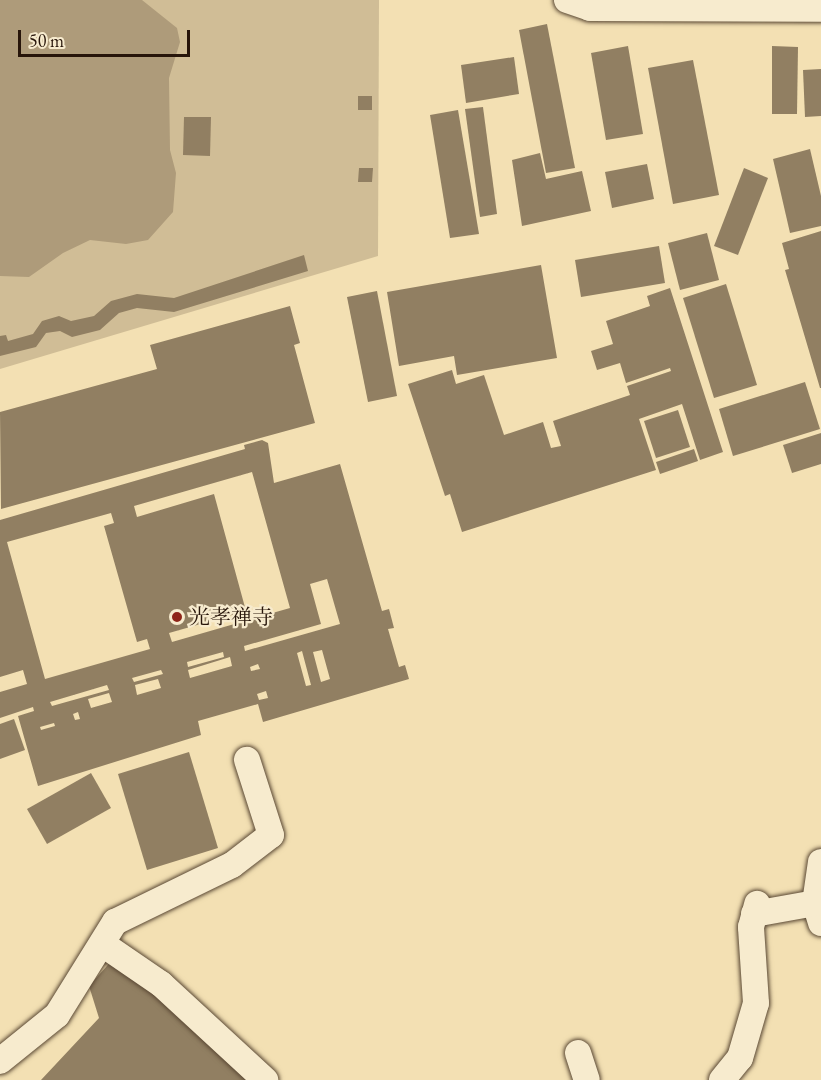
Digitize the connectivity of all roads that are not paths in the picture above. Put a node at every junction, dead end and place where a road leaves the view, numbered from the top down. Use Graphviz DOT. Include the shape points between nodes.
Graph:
graph roads {
  1 [pos="567,0"];
  2 [pos="821,9"];
  3 [pos="247,760"];
  4 [pos="821,862"];
  5 [pos="819,909"];
  6 [pos="104,945"];
  7 [pos="578,1053"];
  8 [pos="0,1060"];
  9 [pos="265,1080"];
  10 [pos="587,1080"];
  11 [pos="722,1080"];
  1 -- 2 [label="street" via="590,9"];
  3 -- 6 [label="street" via="271,835 232,865 115,922"];
  4 -- 5 [label="street"];
  5 -- 11 [label="street" via="755,909 751,927 756,1003 740,1058"];
  6 -- 8 [label="street" via="57,1015"];
  6 -- 9 [label="street" via="161,984"];
  7 -- 10 [label="street"];
}
